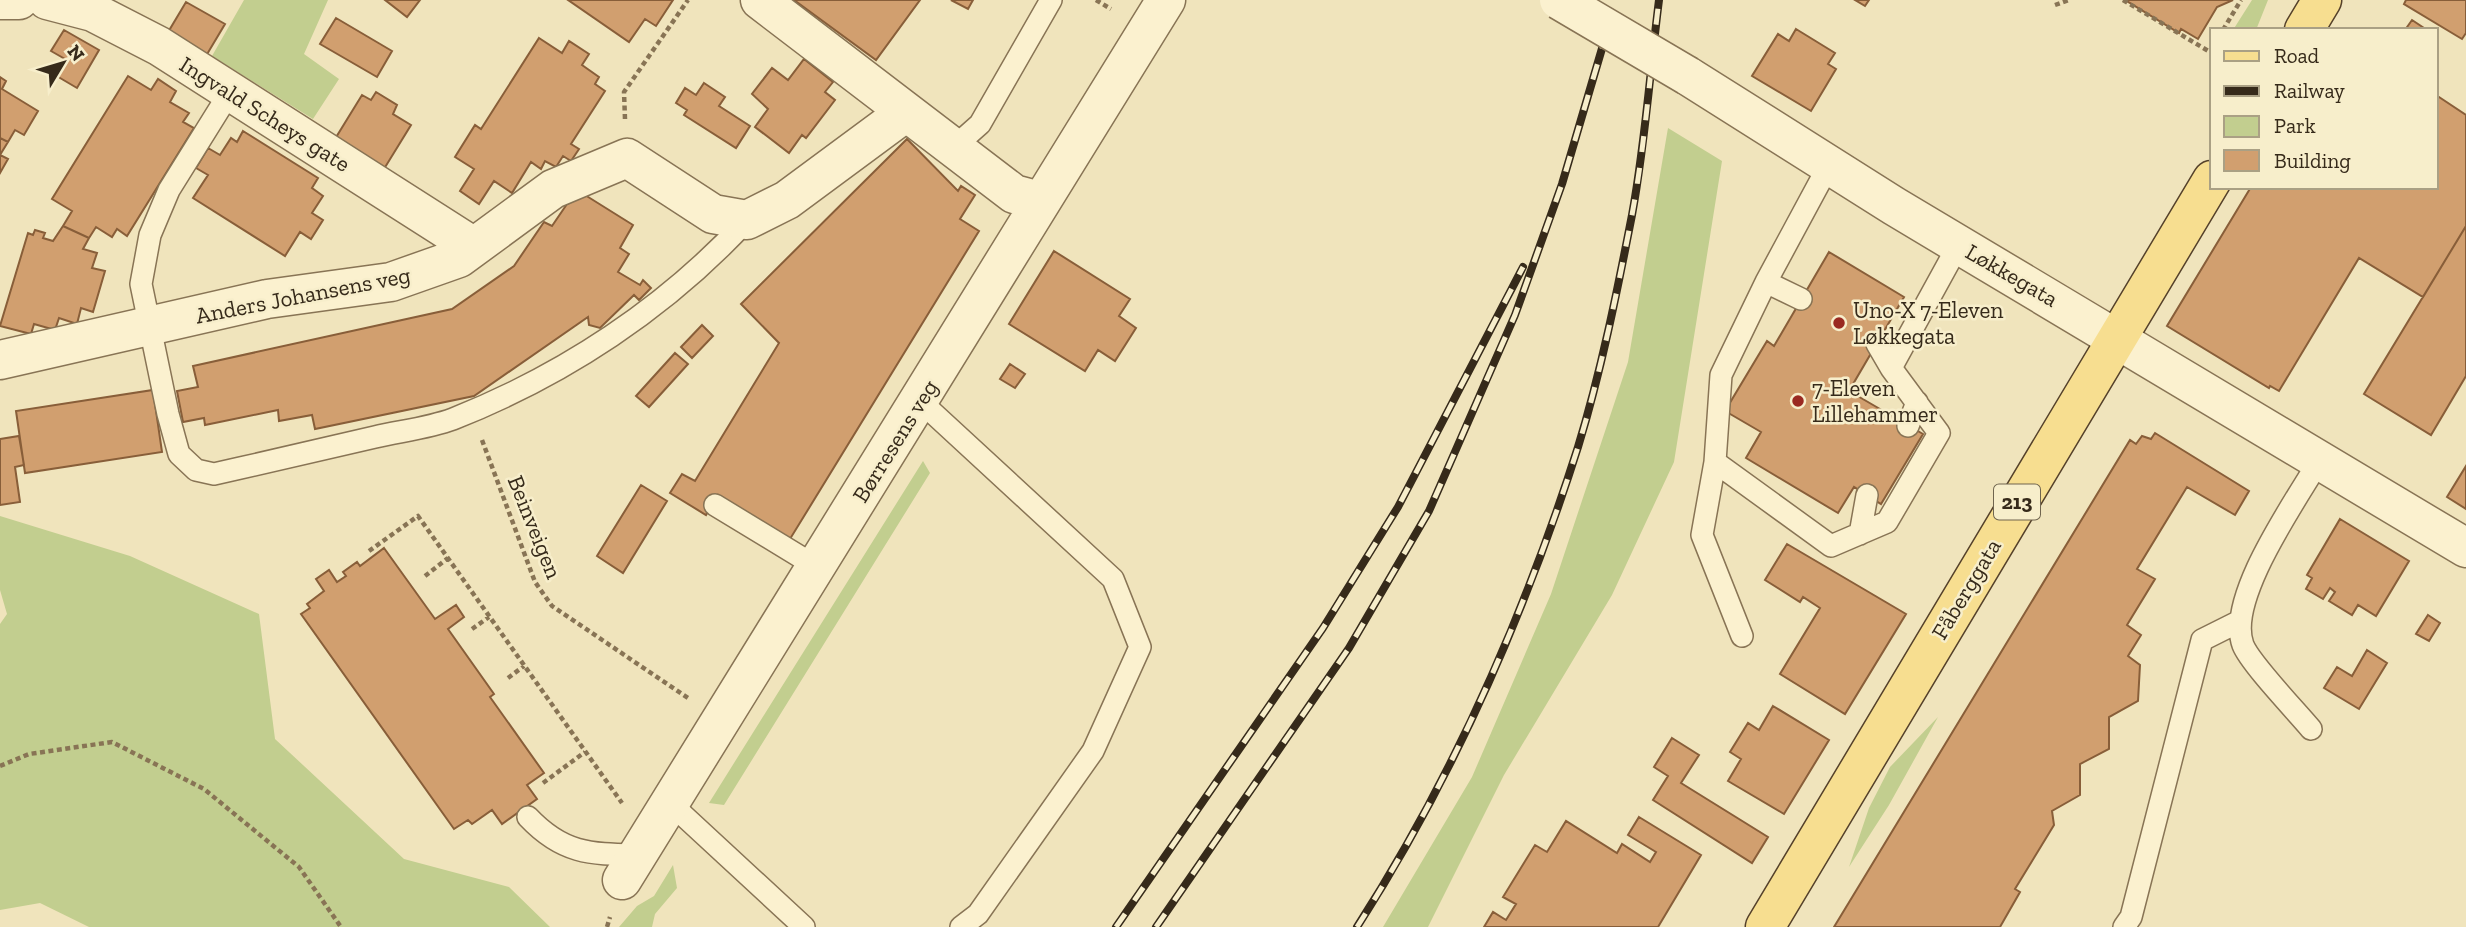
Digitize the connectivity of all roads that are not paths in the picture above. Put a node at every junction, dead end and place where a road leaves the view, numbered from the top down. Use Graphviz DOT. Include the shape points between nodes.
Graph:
graph roads {
  1 [pos="1,0"];
  2 [pos="19,0"];
  3 [pos="47,0"];
  4 [pos="760,0"];
  5 [pos="1051,0"];
  6 [pos="1166,0"];
  7 [pos="1559,0"];
  8 [pos="2322,0"];
  9 [pos="2305,28"];
  10 [pos="230,92"];
  11 [pos="906,112"];
  12 [pos="953,148"];
  13 [pos="1829,165"];
  14 [pos="2210,183"];
  15 [pos="1041,201"];
  16 [pos="747,220"];
  17 [pos="1958,244"];
  18 [pos="474,247"];
  19 [pos="1766,282"];
  20 [pos="1801,299"];
  21 [pos="151,326"];
  22 [pos="2116,337"];
  23 [pos="1877,344"];
  24 [pos="0,360"];
  25 [pos="1891,368"];
  26 [pos="920,401"];
  27 [pos="1917,402"];
  28 [pos="1908,426"];
  29 [pos="2319,461"];
  30 [pos="1715,462"];
  31 [pos="1867,495"];
  32 [pos="715,505"];
  33 [pos="1860,534"];
  34 [pos="2466,548"];
  35 [pos="817,567"];
  36 [pos="2238,622"];
  37 [pos="1742,636"];
  38 [pos="2311,729"];
  39 [pos="671,804"];
  40 [pos="528,817"];
  41 [pos="630,868"];
  42 [pos="804,927"];
  43 [pos="961,927"];
  44 [pos="1765,927"];
  45 [pos="2124,927"];
  1 -- 2 [label="street"];
  3 -- 10 [label="street, Ingvald Scheys gate" via="93,12 159,46"];
  4 -- 11 [label="street"];
  5 -- 12 [label="lane" via="980,124"];
  6 -- 15 [label="street, Børresens veg"];
  7 -- 13 [label="street, Løkkegata, bridge"];
  8 -- 9 [label="main road"];
  10 -- 18 [label="street, Ingvald Scheys gate"];
  10 -- 21 [label="lane" via="169,190 150,235 141,284"];
  11 -- 12 [label="street"];
  11 -- 16 [label="street" via="787,200"];
  12 -- 15 [label="street" via="1014,194"];
  13 -- 17 [label="street, Løkkegata"];
  13 -- 19 [label="lane"];
  14 -- 22 [label="main road, Fåberggata / 213"];
  15 -- 26 [label="street, Børresens veg"];
  16 -- 18 [label="street, Anders Johansens veg" via="713,214 627,158 553,190"];
  16 -- 21 [label="lane" via="669,293 612,337 532,383 451,420 214,474 196,470 179,454"];
  17 -- 22 [label="street, Løkkegata"];
  17 -- 25 [label="lane"];
  18 -- 21 [label="street, Anders Johansens veg" via="459,258 391,282 267,299"];
  19 -- 20 [label="lane"];
  19 -- 30 [label="lane" via="1721,375"];
  21 -- 24 [label="street, Anders Johansens veg"];
  22 -- 29 [label="street, Løkkegata"];
  22 -- 44 [label="main road, Fåberggata / 213"];
  23 -- 25 [label="lane"];
  25 -- 27 [label="lane"];
  26 -- 35 [label="street, Børresens veg"];
  26 -- 43 [label="lane" via="1113,579 1140,647 1093,751 978,914"];
  27 -- 28 [label="lane"];
  27 -- 33 [label="lane" via="1939,433 1887,522"];
  29 -- 34 [label="street, Løkkegata"];
  29 -- 36 [label="lane" via="2247,587"];
  30 -- 33 [label="lane" via="1830,546"];
  30 -- 37 [label="lane" via="1702,535"];
  31 -- 33 [label="lane"];
  32 -- 35 [label="lane"];
  35 -- 39 [label="street, Børresens veg"];
  36 -- 38 [label="lane" via="2244,647"];
  36 -- 45 [label="lane" via="2202,640 2131,917"];
  39 -- 41 [label="street, Børresens veg"];
  39 -- 42 [label="lane"];
  40 -- 41 [label="lane" via="546,836"];
}
